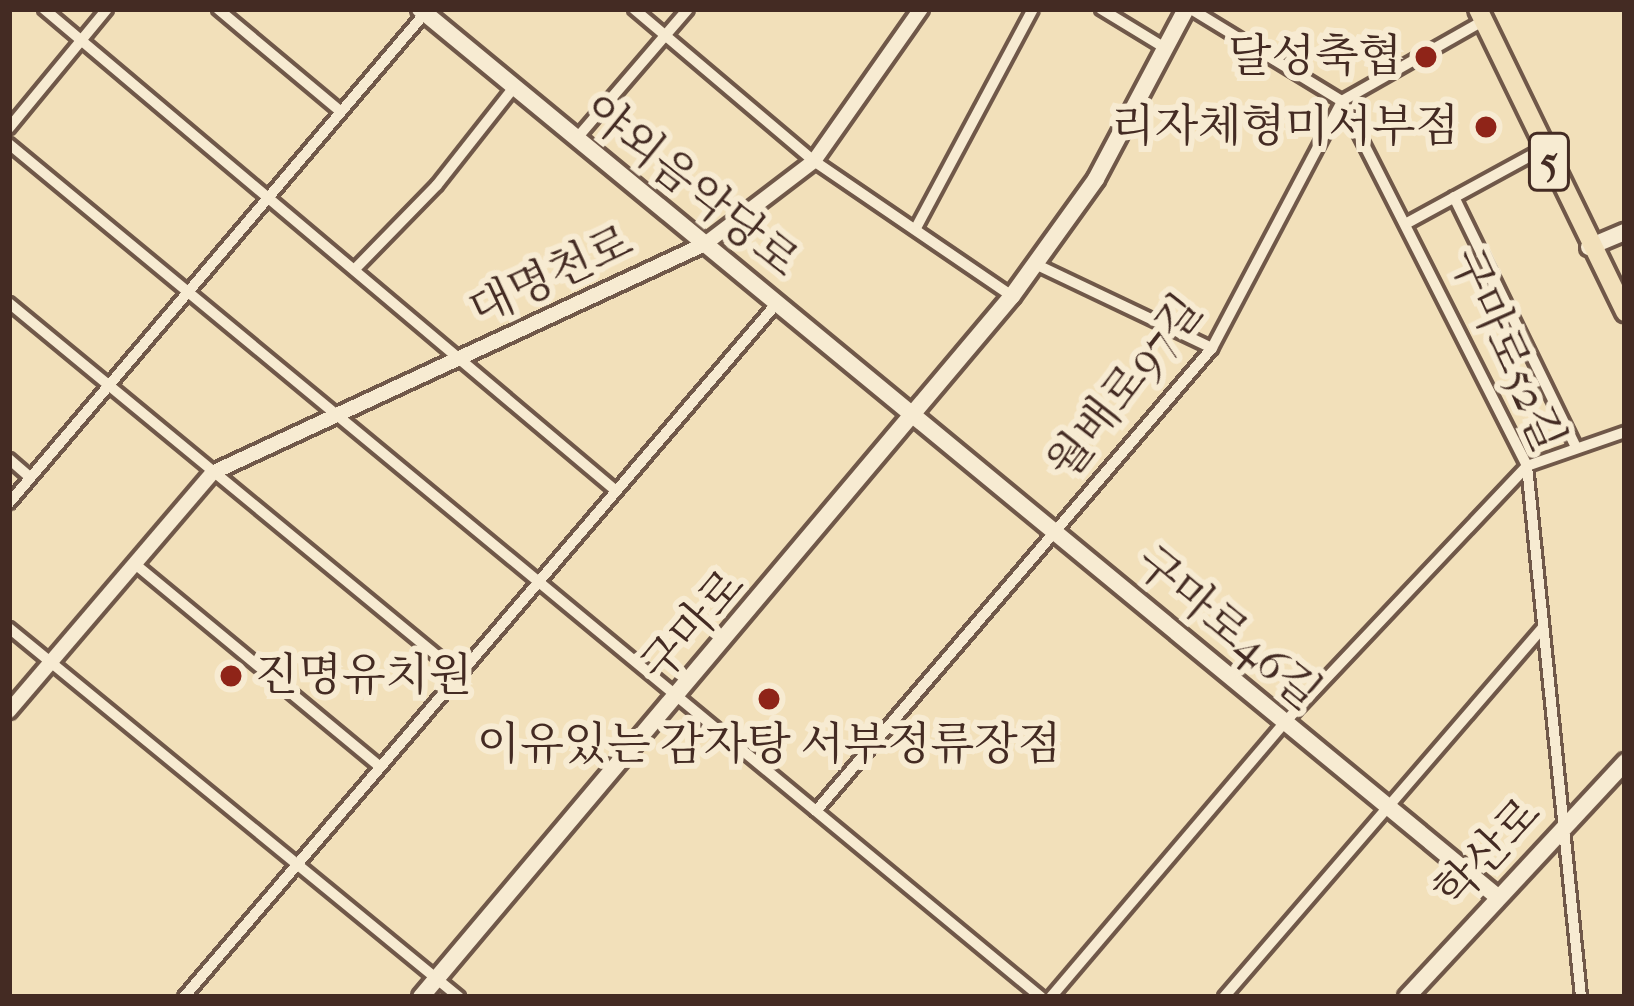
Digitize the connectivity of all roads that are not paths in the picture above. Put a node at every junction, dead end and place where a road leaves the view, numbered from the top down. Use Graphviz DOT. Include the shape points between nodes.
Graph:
graph roads {
  1 [pos="44,9"];
  2 [pos="107,9"];
  3 [pos="218,9"];
  4 [pos="634,9"];
  5 [pos="688,9"];
  6 [pos="903,9"];
  7 [pos="1033,9"];
  8 [pos="1101,9"];
  9 [pos="1189,9"];
  10 [pos="423,11"];
  11 [pos="1480,15"];
  12 [pos="919,16"];
  13 [pos="667,37"];
  14 [pos="82,40"];
  15 [pos="1165,48"];
  16 [pos="514,87"];
  17 [pos="1342,100"];
  18 [pos="341,112"];
  19 [pos="9,128"];
  20 [pos="577,138"];
  21 [pos="9,144"];
  22 [pos="1544,148"];
  23 [pos="814,160"];
  24 [pos="268,197"];
  25 [pos="1454,197"];
  26 [pos="1409,222"];
  27 [pos="916,228"];
  28 [pos="1625,232"];
  29 [pos="706,244"];
  30 [pos="1589,247"];
  31 [pos="1035,264"];
  32 [pos="355,269"];
  33 [pos="188,292"];
  34 [pos="1012,296"];
  35 [pos="9,303"];
  36 [pos="777,303"];
  37 [pos="1625,312"];
  38 [pos="1212,348"];
  39 [pos="460,357"];
  40 [pos="108,386"];
  41 [pos="337,415"];
  42 [pos="916,417"];
  43 [pos="1625,432"];
  44 [pos="1576,447"];
  45 [pos="9,459"];
  46 [pos="1527,466"];
  47 [pos="212,473"];
  48 [pos="30,477"];
  49 [pos="615,490"];
  50 [pos="9,503"];
  51 [pos="1056,533"];
  52 [pos="135,563"];
  53 [pos="536,582"];
  54 [pos="9,628"];
  55 [pos="1544,628"];
  56 [pos="51,662"];
  57 [pos="458,673"];
  58 [pos="676,700"];
  59 [pos="9,711"];
  60 [pos="1285,722"];
  61 [pos="1625,762"];
  62 [pos="380,766"];
  63 [pos="1387,806"];
  64 [pos="816,811"];
  65 [pos="1564,824"];
  66 [pos="296,863"];
  67 [pos="1495,895"];
  68 [pos="437,978"];
  69 [pos="184,997"];
  70 [pos="421,997"];
  71 [pos="459,997"];
  72 [pos="1041,997"];
  73 [pos="1051,997"];
  74 [pos="1224,997"];
  75 [pos="1407,997"];
  76 [pos="1581,997"];
  1 -- 14 [label="street"];
  2 -- 14 [label="street"];
  3 -- 18 [label="street"];
  4 -- 13 [label="street"];
  5 -- 13 [label="street"];
  6 -- 12 [label="street"];
  7 -- 27 [label="street"];
  8 -- 15 [label="street"];
  9 -- 15 [label="main road, 구마로"];
  9 -- 17 [label="street"];
  10 -- 16 [label="main road, 야외음악당로"];
  10 -- 18 [label="street"];
  11 -- 17 [label="street"];
  11 -- 22 [label="main road, 5"];
  12 -- 23 [label="street, 대명천로"];
  13 -- 20 [label="street"];
  13 -- 23 [label="street"];
  14 -- 19 [label="street"];
  14 -- 24 [label="street"];
  15 -- 31 [label="main road, 구마로" via="1096,179"];
  16 -- 20 [label="main road, 야외음악당로"];
  16 -- 32 [label="street" via="437,185"];
  17 -- 26 [label="street, 구마로52길"];
  17 -- 38 [label="street, 월배로97길"];
  18 -- 24 [label="street"];
  20 -- 29 [label="main road, 야외음악당로"];
  21 -- 33 [label="street"];
  22 -- 25 [label="street"];
  22 -- 30 [label="main road, 5"];
  23 -- 27 [label="street"];
  23 -- 29 [label="street, 대명천로"];
  24 -- 32 [label="street"];
  24 -- 33 [label="street"];
  25 -- 26 [label="street"];
  25 -- 44 [label="street"];
  26 -- 46 [label="street, 구마로52길"];
  27 -- 34 [label="street"];
  28 -- 30 [label="main road"];
  29 -- 36 [label="main road, 야외음악당로"];
  29 -- 39 [label="street, 대명천로"];
  30 -- 37 [label="main road, 5"];
  31 -- 34 [label="main road, 구마로"];
  31 -- 38 [label="street"];
  32 -- 39 [label="street"];
  33 -- 40 [label="street"];
  33 -- 41 [label="street"];
  34 -- 42 [label="main road, 구마로"];
  35 -- 40 [label="street"];
  36 -- 42 [label="main road, 야외음악당로"];
  36 -- 49 [label="street"];
  38 -- 51 [label="street, 월배로97길"];
  39 -- 41 [label="street, 대명천로"];
  39 -- 49 [label="street, 대명천로"];
  40 -- 47 [label="street"];
  40 -- 48 [label="street"];
  41 -- 47 [label="street, 대명천로"];
  41 -- 53 [label="street"];
  42 -- 51 [label="main road, 구마로46길"];
  42 -- 58 [label="main road, 구마로"];
  43 -- 44 [label="street"];
  44 -- 46 [label="street"];
  45 -- 48 [label="street"];
  46 -- 55 [label="street, 구마로52길"];
  46 -- 60 [label="street"];
  47 -- 52 [label="street, 대명천로"];
  47 -- 57 [label="street"];
  48 -- 50 [label="street"];
  49 -- 53 [label="street"];
  51 -- 60 [label="main road, 구마로46길"];
  51 -- 64 [label="street, 월배로97길"];
  52 -- 56 [label="street, 대명천로"];
  52 -- 62 [label="street"];
  53 -- 57 [label="street"];
  53 -- 58 [label="street"];
  54 -- 56 [label="street"];
  55 -- 63 [label="street"];
  55 -- 65 [label="street, 구마로52길"];
  56 -- 59 [label="street, 대명천로"];
  56 -- 66 [label="street"];
  57 -- 62 [label="street"];
  58 -- 64 [label="street"];
  58 -- 68 [label="main road, 구마로"];
  60 -- 63 [label="main road, 구마로46길"];
  60 -- 73 [label="street"];
  61 -- 65 [label="main road, 학산로"];
  62 -- 66 [label="street"];
  63 -- 67 [label="main road, 구마로46길"];
  63 -- 74 [label="street"];
  64 -- 72 [label="street"];
  65 -- 67 [label="main road, 학산로"];
  65 -- 76 [label="street, 구마로52길"];
  66 -- 68 [label="street"];
  66 -- 69 [label="street"];
  67 -- 75 [label="main road, 학산로"];
  68 -- 70 [label="main road, 구마로"];
  68 -- 71 [label="street"];
}
